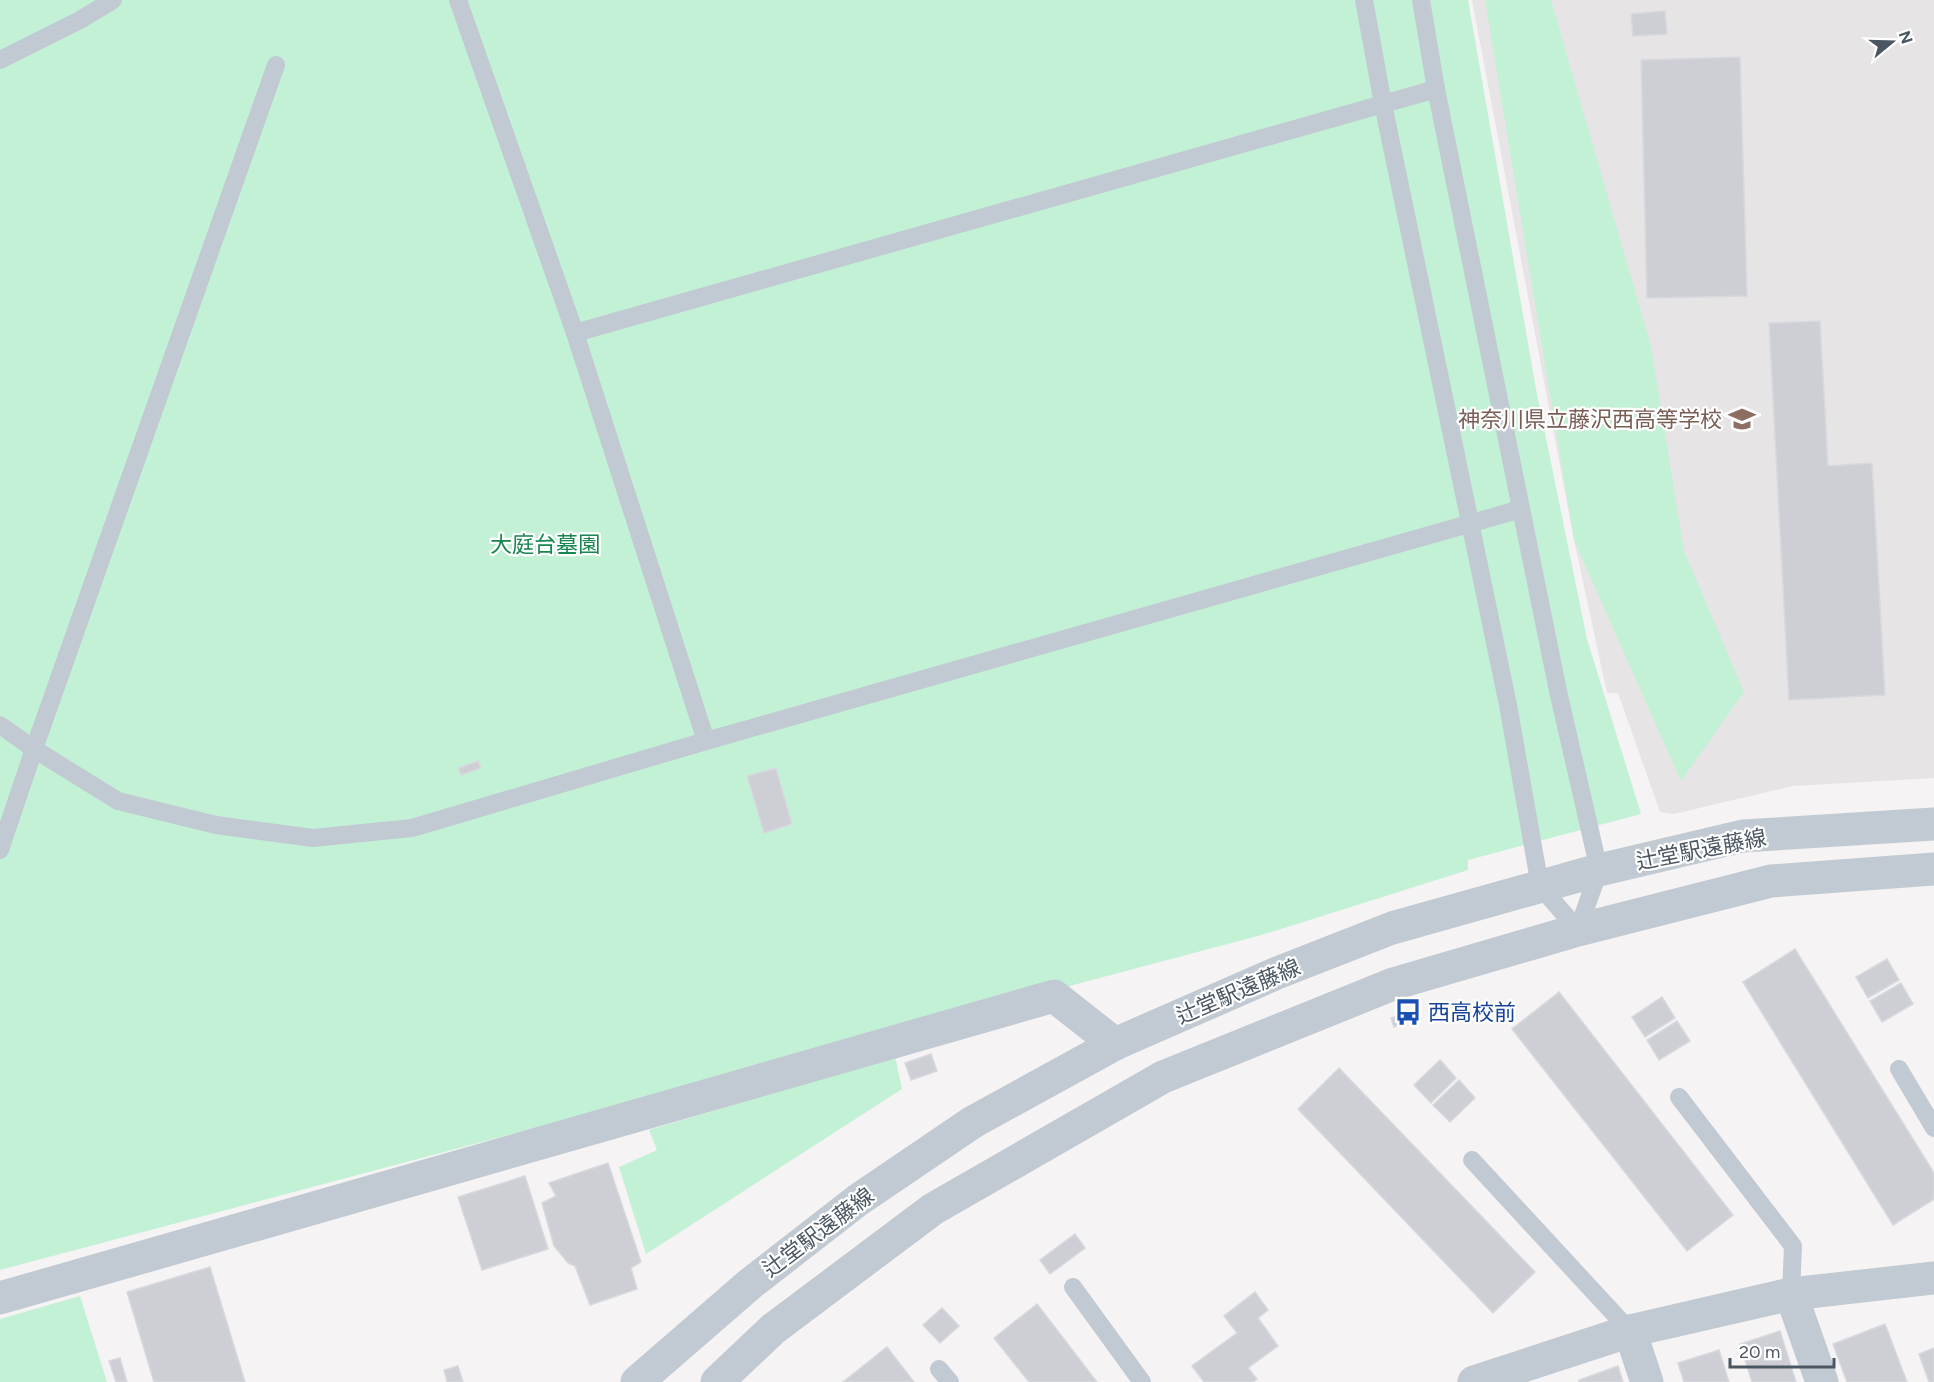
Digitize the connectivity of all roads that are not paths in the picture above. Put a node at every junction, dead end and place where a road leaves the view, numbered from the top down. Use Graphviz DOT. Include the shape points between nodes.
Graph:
graph roads {
  1 [pos="113,0"];
  2 [pos="458,0"];
  3 [pos="1364,0"];
  4 [pos="1421,0"];
  5 [pos="0,60"];
  6 [pos="276,65"];
  7 [pos="1436,89"];
  8 [pos="1383,104"];
  9 [pos="574,333"];
  10 [pos="1521,509"];
  11 [pos="1472,524"];
  12 [pos="0,725"];
  13 [pos="706,741"];
  14 [pos="34,749"];
  15 [pos="1934,824"];
  16 [pos="0,850"];
  17 [pos="1599,870"];
  18 [pos="1934,870"];
  19 [pos="1540,886"];
  20 [pos="1578,930"];
  21 [pos="1115,1044"];
  22 [pos="1899,1069"];
  23 [pos="1679,1097"];
  24 [pos="1934,1128"];
  25 [pos="1472,1160"];
  26 [pos="1934,1278"];
  27 [pos="1073,1287"];
  28 [pos="1791,1294"];
  29 [pos="0,1298"];
  30 [pos="1630,1331"];
  31 [pos="637,1382"];
  32 [pos="717,1382"];
  33 [pos="1142,1382"];
  34 [pos="1474,1382"];
  35 [pos="1647,1382"];
  36 [pos="1822,1382"];
  1 -- 5 [label="lane"];
  2 -- 9 [label="lane"];
  3 -- 8 [label="lane"];
  4 -- 7 [label="lane"];
  6 -- 14 [label="lane"];
  7 -- 8 [label="lane"];
  7 -- 10 [label="lane"];
  8 -- 9 [label="lane"];
  8 -- 11 [label="lane"];
  9 -- 13 [label="lane"];
  10 -- 11 [label="lane"];
  10 -- 17 [label="lane"];
  11 -- 13 [label="lane"];
  11 -- 19 [label="lane"];
  12 -- 14 [label="lane"];
  13 -- 14 [label="lane" via="412,828 313,838 216,825 118,801"];
  14 -- 16 [label="lane"];
  15 -- 17 [label="street, 辻堂駅遠藤線" via="1743,836"];
  17 -- 19 [label="street, 辻堂駅遠藤線"];
  17 -- 20 [label="lane"];
  18 -- 20 [label="street, 辻堂駅遠藤線" via="1771,881"];
  19 -- 20 [label="lane"];
  19 -- 21 [label="street, 辻堂駅遠藤線" via="1392,928"];
  20 -- 32 [label="street, 辻堂駅遠藤線" via="1394,984 1163,1077 933,1209 773,1329"];
  21 -- 29 [label="street" via="1054,996"];
  21 -- 31 [label="street, 辻堂駅遠藤線" via="973,1122 858,1200 750,1284"];
  22 -- 24 [label="lane"];
  23 -- 28 [label="lane" via="1793,1246"];
  25 -- 30 [label="lane"];
  26 -- 28 [label="street"];
  27 -- 33 [label="lane"];
  28 -- 30 [label="street"];
  28 -- 36 [label="street"];
  30 -- 34 [label="street"];
  30 -- 35 [label="street"];
}
